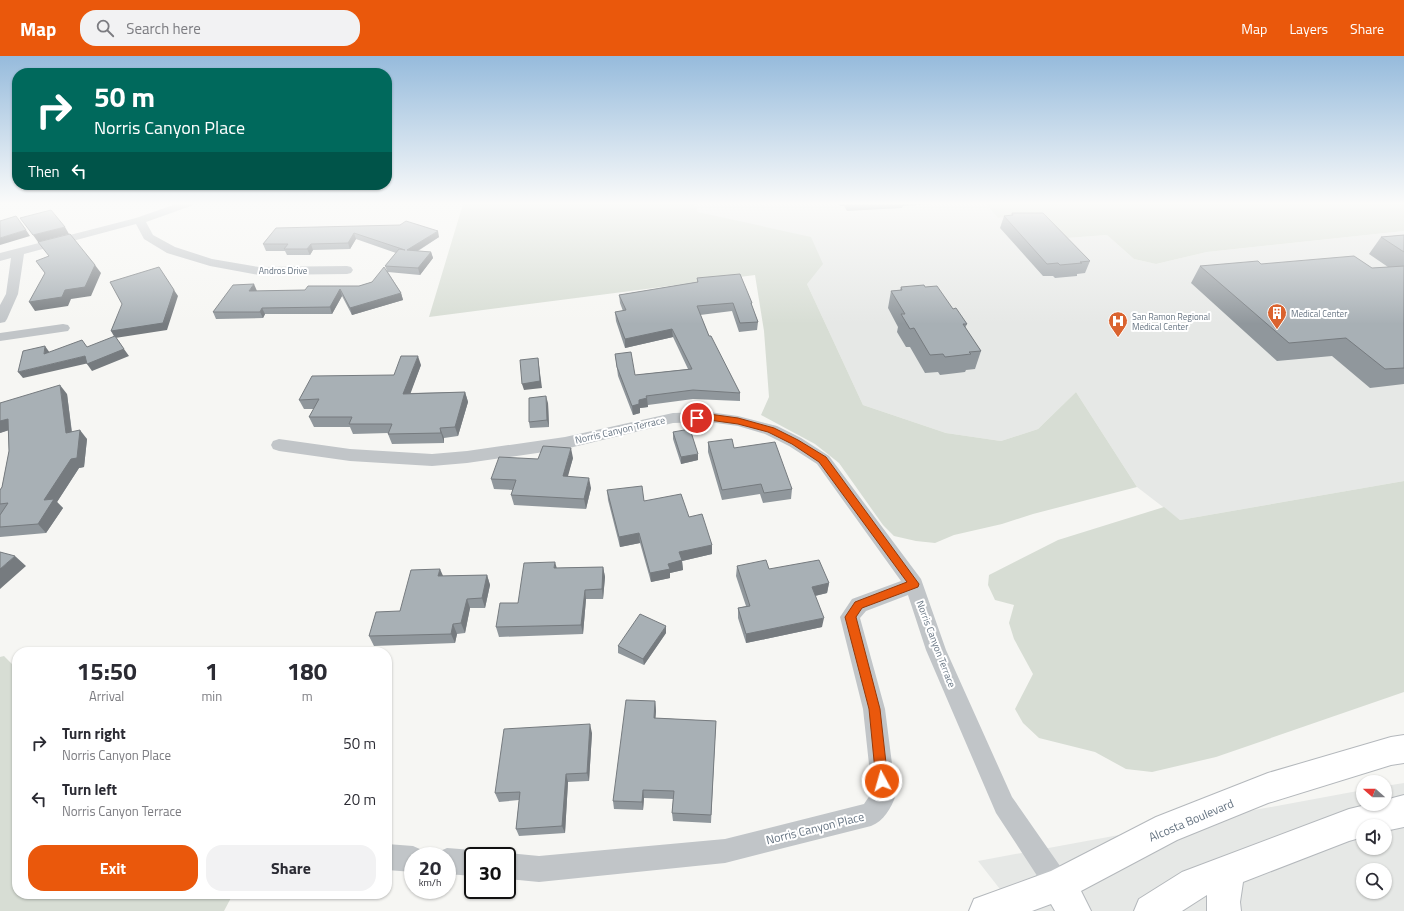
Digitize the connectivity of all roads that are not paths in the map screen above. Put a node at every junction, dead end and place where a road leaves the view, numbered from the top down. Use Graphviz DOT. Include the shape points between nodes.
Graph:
graph roads {
  1 [pos="49,244"];
  2 [pos="160,244"];
  3 [pos="18,252"];
  4 [pos="0,257"];
  5 [pos="347,270"];
  6 [pos="0,319"];
  7 [pos="63,328"];
  8 [pos="0,337"];
  9 [pos="279,445"];
  10 [pos="914,584"];
  11 [pos="1404,749"];
  12 [pos="1404,811"];
  13 [pos="392,857"];
  14 [pos="404,858"];
  15 [pos="516,867"];
  16 [pos="1228,871"];
  17 [pos="1066,898"];
  18 [pos="986,911"];
  19 [pos="1151,911"];
  20 [pos="1224,911"];
  1 -- 3 [label="street"];
  2 -- 5 [label="street, Andros Drive" via="171,250 210,262 259,271"];
  3 -- 4 [label="street"];
  3 -- 6 [label="street" via="12,294"];
  7 -- 8 [label="street"];
  9 -- 10 [label="street, Norris Canyon Terrace" via="350,455 432,460 565,443 673,418 709,417 738,421 771,430 823,460"];
  10 -- 15 [label="street, Norris Canyon Place" via="858,605 850,617 874,709 884,795 871,814 725,851 539,869"];
  10 -- 17 [label="street, Norris Canyon Terrace" via="936,650 1004,805"];
  11 -- 17 [label="main road, Alcosta Boulevard" via="1268,788 1168,828"];
  12 -- 16 [label="main road" via="1349,825"];
  13 -- 14 [label="street"];
  16 -- 19 [label="main road" via="1194,884"];
  16 -- 20 [label="main road"];
  17 -- 18 [label="main road, Alcosta Boulevard"];
}
